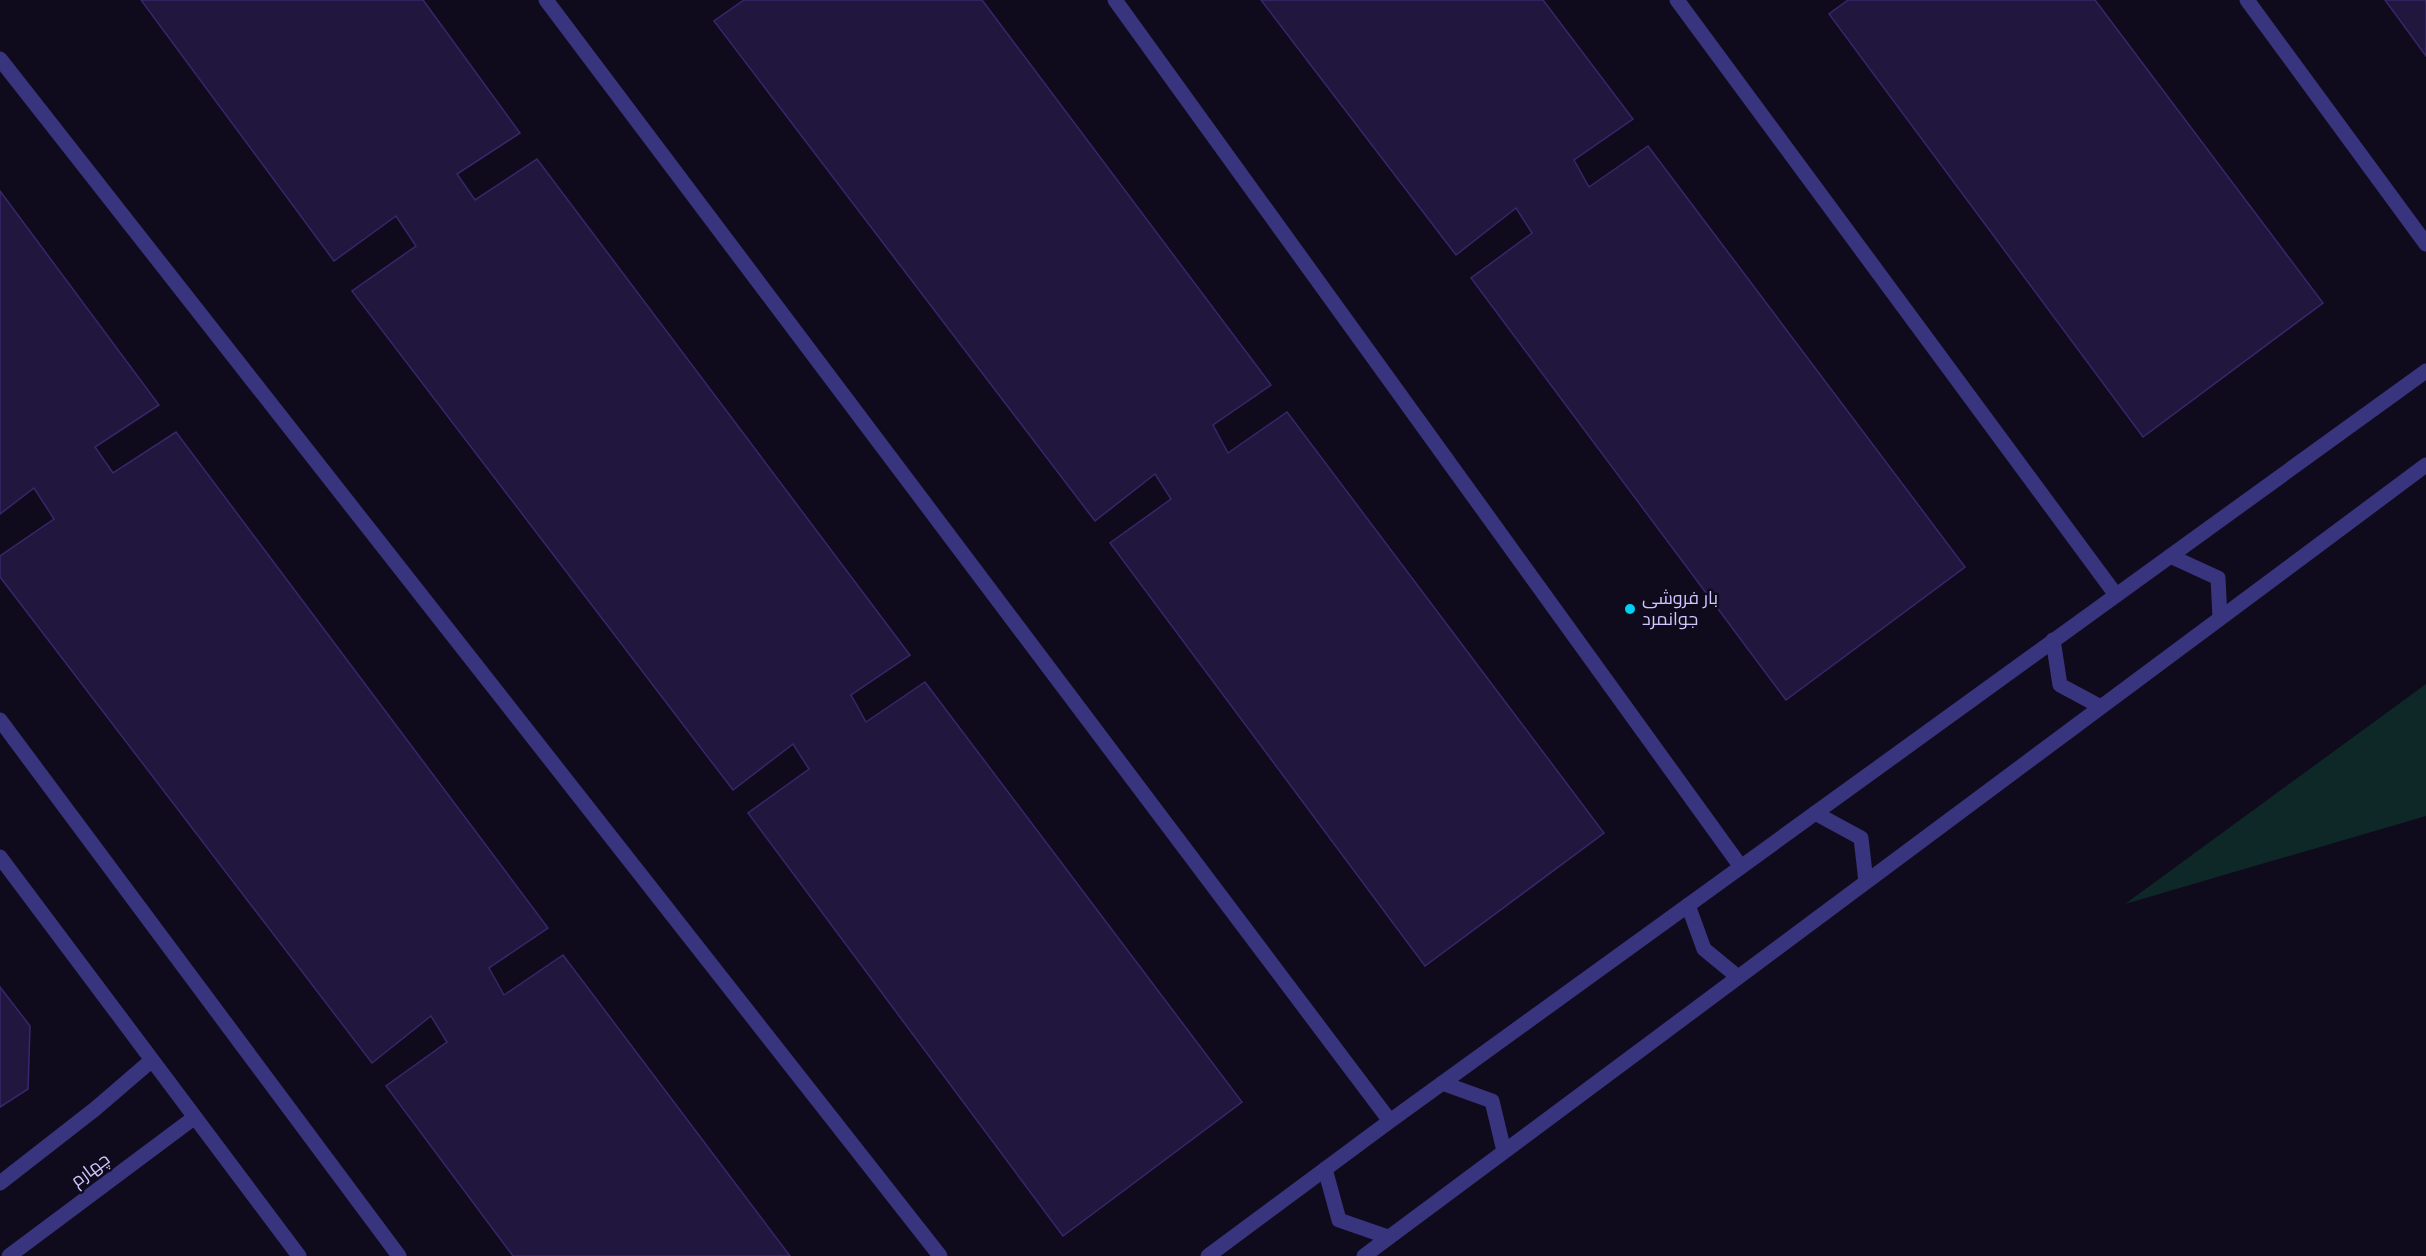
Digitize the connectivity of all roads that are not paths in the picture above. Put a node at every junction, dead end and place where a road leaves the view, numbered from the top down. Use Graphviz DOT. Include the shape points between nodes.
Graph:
graph roads {
  1 [pos="546,0"];
  2 [pos="1115,0"];
  3 [pos="1677,0"];
  4 [pos="2247,0"];
  5 [pos="0,58"];
  6 [pos="2426,244"];
  7 [pos="2426,370"];
  8 [pos="2426,465"];
  9 [pos="2170,556"];
  10 [pos="2116,595"];
  11 [pos="2220,618"];
  12 [pos="2053,640"];
  13 [pos="2101,707"];
  14 [pos="0,720"];
  15 [pos="1815,813"];
  16 [pos="0,857"];
  17 [pos="1741,867"];
  18 [pos="1866,882"];
  19 [pos="1688,905"];
  20 [pos="1738,977"];
  21 [pos="152,1060"];
  22 [pos="1442,1083"];
  23 [pos="195,1117"];
  24 [pos="1390,1121"];
  25 [pos="1504,1151"];
  26 [pos="1325,1169"];
  27 [pos="0,1183"];
  28 [pos="1389,1238"];
  29 [pos="9,1256"];
  30 [pos="299,1256"];
  31 [pos="399,1256"];
  32 [pos="939,1256"];
  33 [pos="1208,1256"];
  34 [pos="1364,1256"];
  1 -- 24 [label="street"];
  2 -- 17 [label="street"];
  3 -- 10 [label="street"];
  4 -- 6 [label="street"];
  5 -- 32 [label="street"];
  7 -- 9 [label="street"];
  8 -- 11 [label="street"];
  9 -- 10 [label="street"];
  9 -- 11 [label="street" via="2218,578"];
  10 -- 12 [label="street"];
  11 -- 13 [label="street"];
  12 -- 13 [label="street" via="2060,685"];
  12 -- 15 [label="street"];
  13 -- 18 [label="street"];
  14 -- 31 [label="street"];
  15 -- 17 [label="street"];
  15 -- 18 [label="street" via="1861,838"];
  16 -- 21 [label="street"];
  17 -- 19 [label="street"];
  18 -- 20 [label="street"];
  19 -- 20 [label="street" via="1704,949"];
  19 -- 22 [label="street"];
  20 -- 25 [label="street"];
  21 -- 23 [label="street"];
  21 -- 27 [label="street"];
  22 -- 24 [label="street"];
  22 -- 25 [label="street" via="1492,1101"];
  23 -- 29 [label="street, چهارم"];
  23 -- 30 [label="street"];
  24 -- 26 [label="street"];
  25 -- 28 [label="street"];
  26 -- 28 [label="street" via="1340,1220"];
  26 -- 33 [label="street"];
  28 -- 34 [label="street"];
}
